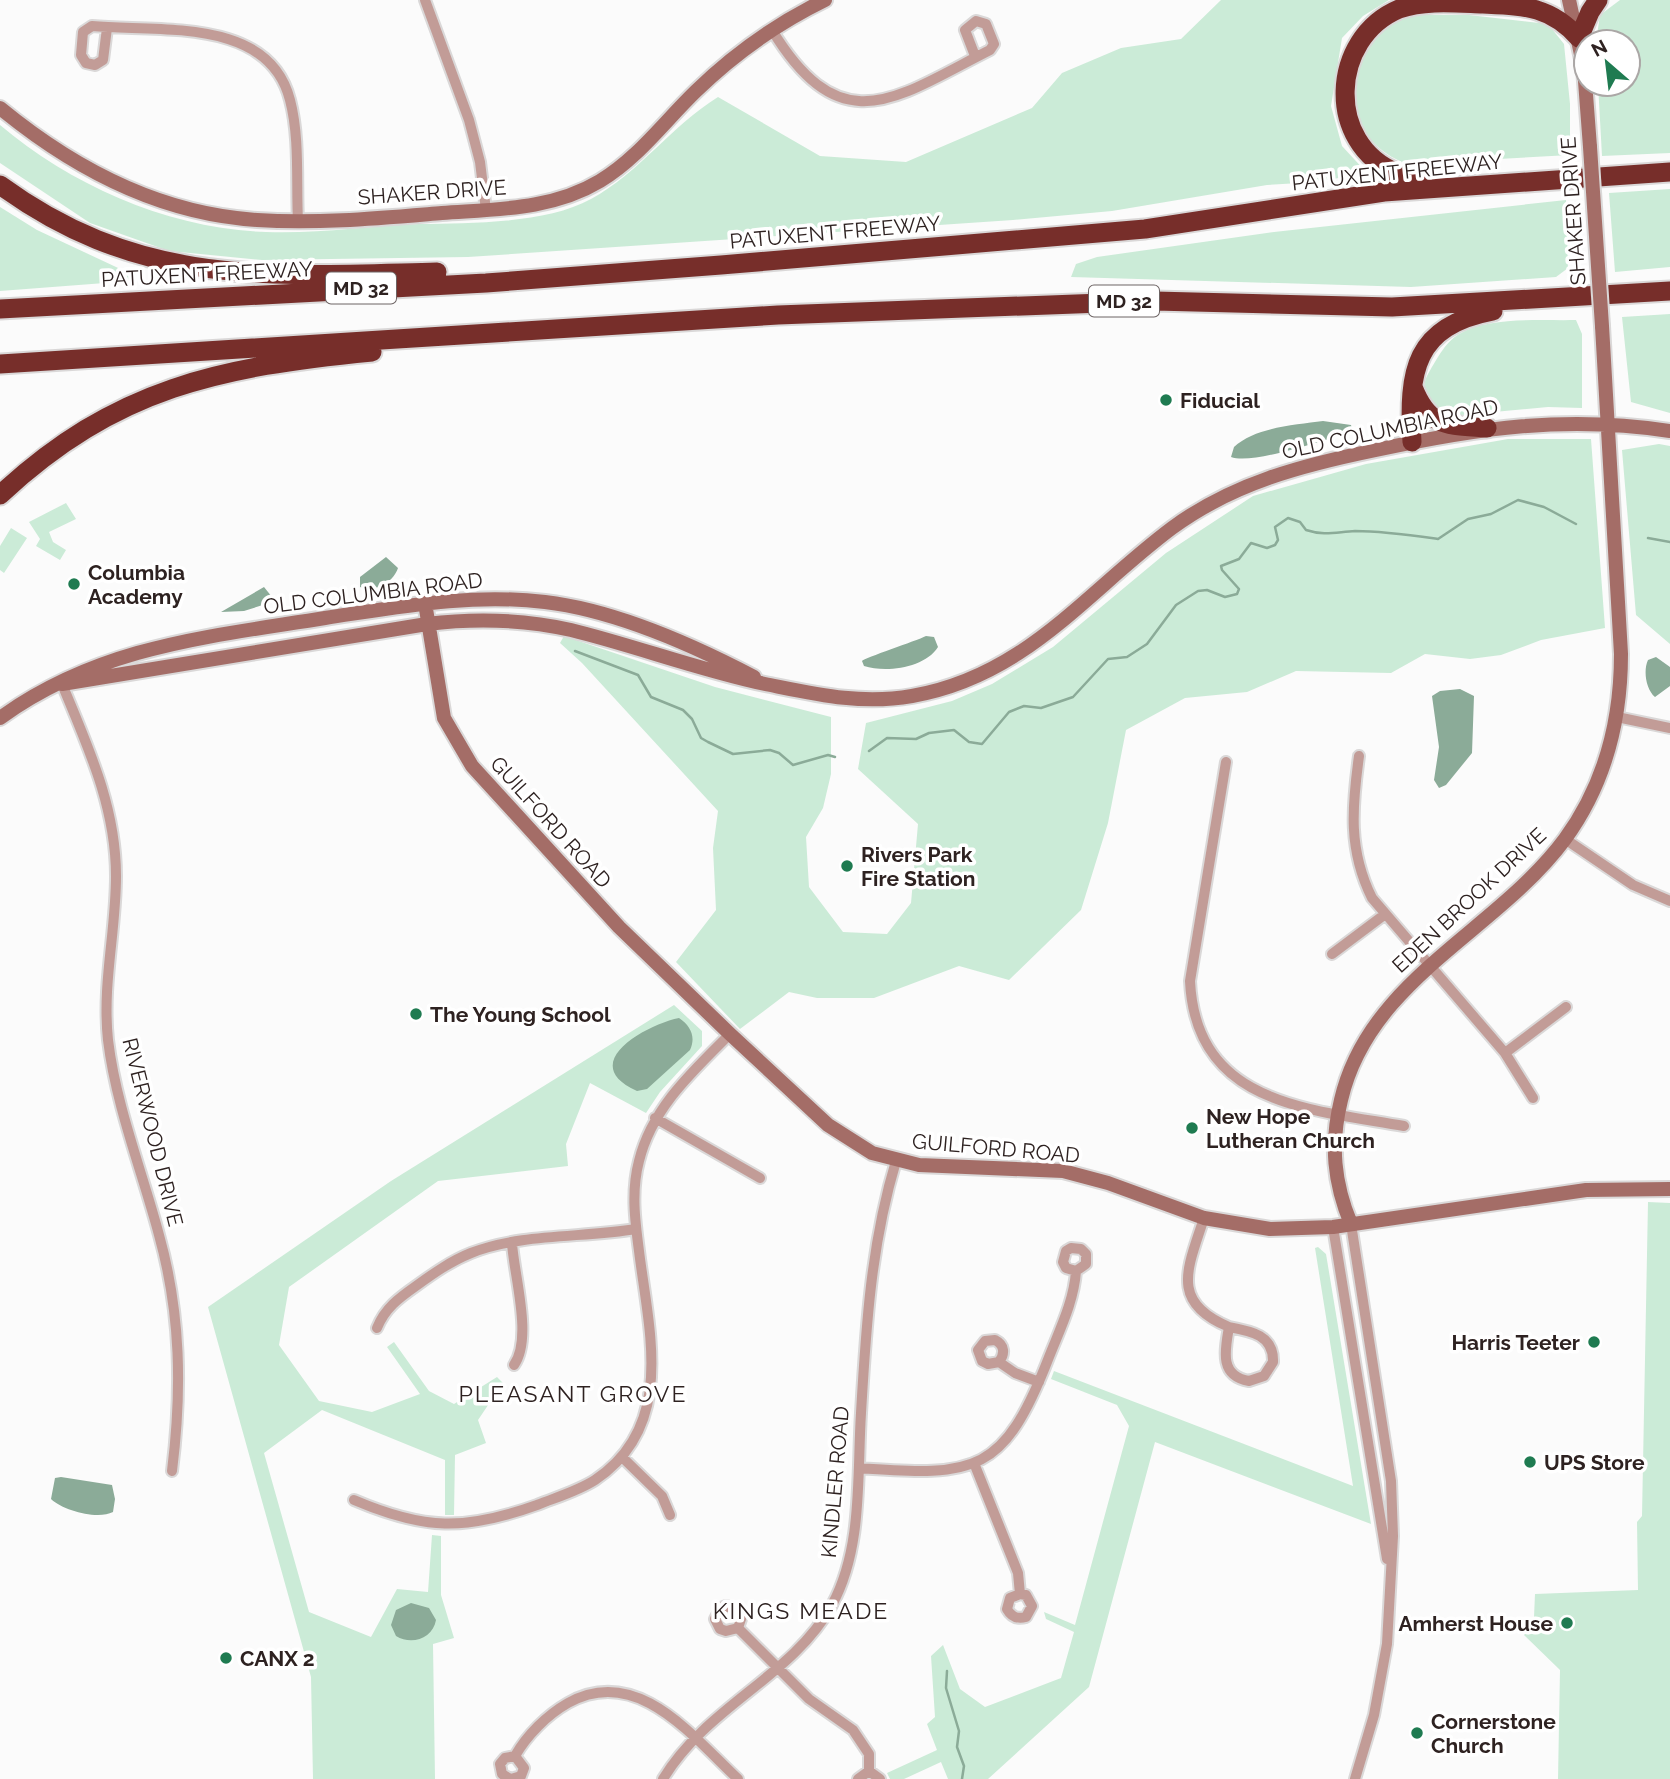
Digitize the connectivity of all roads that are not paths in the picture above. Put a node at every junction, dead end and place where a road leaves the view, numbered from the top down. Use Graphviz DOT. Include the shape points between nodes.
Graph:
graph roads {
  1 [pos="425,0"];
  2 [pos="825,0"];
  3 [pos="1540,0"];
  4 [pos="1569,0"];
  5 [pos="1598,0"];
  6 [pos="1506,5"];
  7 [pos="107,28"];
  8 [pos="1576,28"];
  9 [pos="1583,28"];
  10 [pos="772,30"];
  11 [pos="1572,31"];
  12 [pos="975,56"];
  13 [pos="1585,98"];
  14 [pos="0,108"];
  15 [pos="1670,165"];
  16 [pos="1670,172"];
  17 [pos="1597,176"];
  18 [pos="1544,181"];
  19 [pos="0,185"];
  20 [pos="486,210"];
  21 [pos="298,222"];
  22 [pos="721,265"];
  23 [pos="1664,293"];
  24 [pos="1570,297"];
  25 [pos="0,309"];
  26 [pos="679,320"];
  27 [pos="0,364"];
  28 [pos="1411,383"];
  29 [pos="1605,422"];
  30 [pos="1487,428"];
  31 [pos="1670,430"];
  32 [pos="1412,442"];
  33 [pos="0,495"];
  34 [pos="425,603"];
  35 [pos="427,624"];
  36 [pos="62,684"];
  37 [pos="767,684"];
  38 [pos="1617,717"];
  39 [pos="0,718"];
  40 [pos="1670,728"];
  41 [pos="1359,756"];
  42 [pos="1226,762"];
  43 [pos="1565,839"];
  44 [pos="1670,901"];
  45 [pos="1384,915"];
  46 [pos="1332,954"];
  47 [pos="1430,967"];
  48 [pos="1566,1007"];
  49 [pos="730,1034"];
  50 [pos="1505,1053"];
  51 [pos="1533,1098"];
  52 [pos="1338,1114"];
  53 [pos="656,1118"];
  54 [pos="1404,1126"];
  55 [pos="896,1161"];
  56 [pos="760,1178"];
  57 [pos="1670,1189"];
  58 [pos="1338,1192"];
  59 [pos="1204,1218"];
  60 [pos="1351,1224"];
  61 [pos="1333,1227"];
  62 [pos="636,1229"];
  63 [pos="512,1243"];
  64 [pos="1076,1271"];
  65 [pos="1229,1327"];
  66 [pos="377,1328"];
  67 [pos="999,1362"];
  68 [pos="514,1366"];
  69 [pos="1039,1382"];
  70 [pos="622,1457"];
  71 [pos="974,1463"];
  72 [pos="859,1468"];
  73 [pos="172,1471"];
  74 [pos="354,1500"];
  75 [pos="670,1515"];
  76 [pos="1391,1576"];
  77 [pos="1020,1594"];
  78 [pos="737,1628"];
  79 [pos="777,1667"];
  80 [pos="692,1738"];
  81 [pos="515,1756"];
  82 [pos="869,1771"];
  83 [pos="511,1779"];
  84 [pos="663,1779"];
  85 [pos="738,1779"];
  86 [pos="858,1779"];
  87 [pos="880,1779"];
  88 [pos="1355,1779"];
  1 -- 20 [label="street" via="470,120"];
  2 -- 10 [label="street, SHAKER DRIVE"];
  3 -- 6 [label="highway"];
  4 -- 8 [label="street, SHAKER DRIVE"];
  5 -- 9 [label="highway"];
  6 -- 11 [label="highway" via="1550,13"];
  6 -- 18 [label="highway" via="1426,3 1389,14 1366,33 1351,55 1346,109 1362,145 1398,174"];
  7 -- 21 [label="street" via="235,39 270,61 287,89 293,111"];
  10 -- 12 [label="street" via="814,82 869,102 915,90"];
  10 -- 20 [label="street, SHAKER DRIVE" via="716,72 635,156 598,182 555,201"];
  13 -- 29 [label="street, SHAKER DRIVE, bridge"];
  14 -- 21 [label="street, SHAKER DRIVE" via="73,161 123,187 194,210"];
  15 -- 17 [label="highway"];
  16 -- 17 [label="highway, PATUXENT FREEWAY / MD 32"];
  17 -- 18 [label="highway, PATUXENT FREEWAY / MD 32"];
  18 -- 22 [label="highway, PATUXENT FREEWAY / MD 32" via="1384,192 1145,229"];
  19 -- 22 [label="highway" via="42,214 97,242 196,268 277,273"];
  20 -- 21 [label="street, SHAKER DRIVE"];
  22 -- 25 [label="highway, PATUXENT FREEWAY / MD 32"];
  23 -- 24 [label="highway, MD 32"];
  24 -- 26 [label="highway, MD 32" via="1392,307 1100,302"];
  24 -- 28 [label="highway" via="1477,314 1446,326 1427,344"];
  26 -- 27 [label="highway, MD 32"];
  26 -- 33 [label="highway" via="226,371 184,383 113,414 48,454"];
  28 -- 30 [label="highway" via="1422,406 1438,422"];
  28 -- 32 [label="highway"];
  29 -- 30 [label="street, OLD COLUMBIA ROAD"];
  29 -- 31 [label="street, OLD COLUMBIA ROAD"];
  29 -- 38 [label="street, EDEN BROOK DRIVE" via="1621,654"];
  30 -- 32 [label="street, OLD COLUMBIA ROAD"];
  32 -- 37 [label="street, OLD COLUMBIA ROAD" via="1285,471 1224,496 1150,545 1031,647 966,681 881,700 825,698"];
  34 -- 35 [label="street, GUILFORD ROAD"];
  34 -- 36 [label="street, OLD COLUMBIA ROAD" via="159,645 99,664"];
  34 -- 37 [label="street, OLD COLUMBIA ROAD" via="482,597 573,607 634,625"];
  35 -- 36 [label="street, OLD COLUMBIA ROAD"];
  35 -- 37 [label="street, OLD COLUMBIA ROAD" via="484,619 543,624"];
  35 -- 49 [label="street, GUILFORD ROAD" via="444,718 460,751 619,927"];
  36 -- 39 [label="street, OLD COLUMBIA ROAD"];
  36 -- 73 [label="street, RIVERWOOD DRIVE" via="100,778 113,832 116,879 106,984 108,1041 175,1306 181,1377"];
  38 -- 40 [label="street"];
  38 -- 43 [label="street, EDEN BROOK DRIVE" via="1595,787"];
  41 -- 45 [label="street" via="1354,844 1363,880"];
  42 -- 52 [label="street" via="1191,965 1190,993 1199,1026 1217,1059 1248,1087 1288,1105"];
  43 -- 44 [label="street" via="1633,885"];
  43 -- 47 [label="street, EDEN BROOK DRIVE" via="1529,879"];
  45 -- 46 [label="street"];
  45 -- 47 [label="street"];
  47 -- 50 [label="street"];
  47 -- 52 [label="street, EDEN BROOK DRIVE" via="1372,1027 1351,1068"];
  48 -- 50 [label="street"];
  49 -- 53 [label="street" via="674,1091"];
  49 -- 55 [label="street, GUILFORD ROAD" via="828,1125 848,1140"];
  50 -- 51 [label="street"];
  52 -- 54 [label="street"];
  52 -- 58 [label="street, EDEN BROOK DRIVE" via="1334,1153"];
  53 -- 56 [label="street"];
  53 -- 62 [label="street" via="635,1179"];
  55 -- 59 [label="street, GUILFORD ROAD" via="1062,1171"];
  55 -- 72 [label="street, KINDLER ROAD" via="869,1283"];
  57 -- 60 [label="street, GUILFORD ROAD" via="1587,1190"];
  58 -- 60 [label="street, EDEN BROOK DRIVE"];
  58 -- 61 [label="street, EDEN BROOK DRIVE"];
  59 -- 61 [label="street, GUILFORD ROAD" via="1270,1229"];
  59 -- 65 [label="street" via="1187,1272 1188,1290 1202,1313"];
  60 -- 61 [label="street, GUILFORD ROAD"];
  60 -- 76 [label="street, EDEN BROOK DRIVE" via="1391,1481"];
  61 -- 76 [label="street, EDEN BROOK DRIVE"];
  62 -- 63 [label="street"];
  62 -- 70 [label="street" via="652,1389 642,1424"];
  63 -- 66 [label="street" via="473,1252 442,1268 389,1307"];
  63 -- 68 [label="street" via="523,1335"];
  64 -- 69 [label="street" via="1073,1294"];
  65 -- 65 [label="street" via="1224,1354 1228,1369 1241,1380 1264,1376 1273,1362 1268,1343 1259,1334"];
  67 -- 69 [label="street"];
  69 -- 71 [label="street" via="1011,1436"];
  70 -- 74 [label="street" via="575,1491 501,1518 470,1524 418,1522"];
  70 -- 75 [label="street" via="662,1496"];
  71 -- 72 [label="street" via="939,1472"];
  71 -- 77 [label="street" via="1018,1573"];
  72 -- 79 [label="street, KINDLER ROAD" via="842,1583 815,1630"];
  76 -- 88 [label="street, EDEN BROOK DRIVE" via="1380,1687"];
  78 -- 79 [label="street"];
  79 -- 80 [label="street, KINDLER ROAD"];
  79 -- 82 [label="street" via="809,1699 853,1730 869,1754"];
  80 -- 81 [label="street" via="650,1702 622,1692 592,1693 552,1714"];
  80 -- 84 [label="street, KINDLER ROAD"];
  80 -- 85 [label="street"];
  81 -- 83 [label="street" via="524,1768 521,1776"];
  81 -- 83 [label="street" via="500,1764 502,1774"];
  82 -- 86 [label="street"];
  82 -- 87 [label="street"];
}
